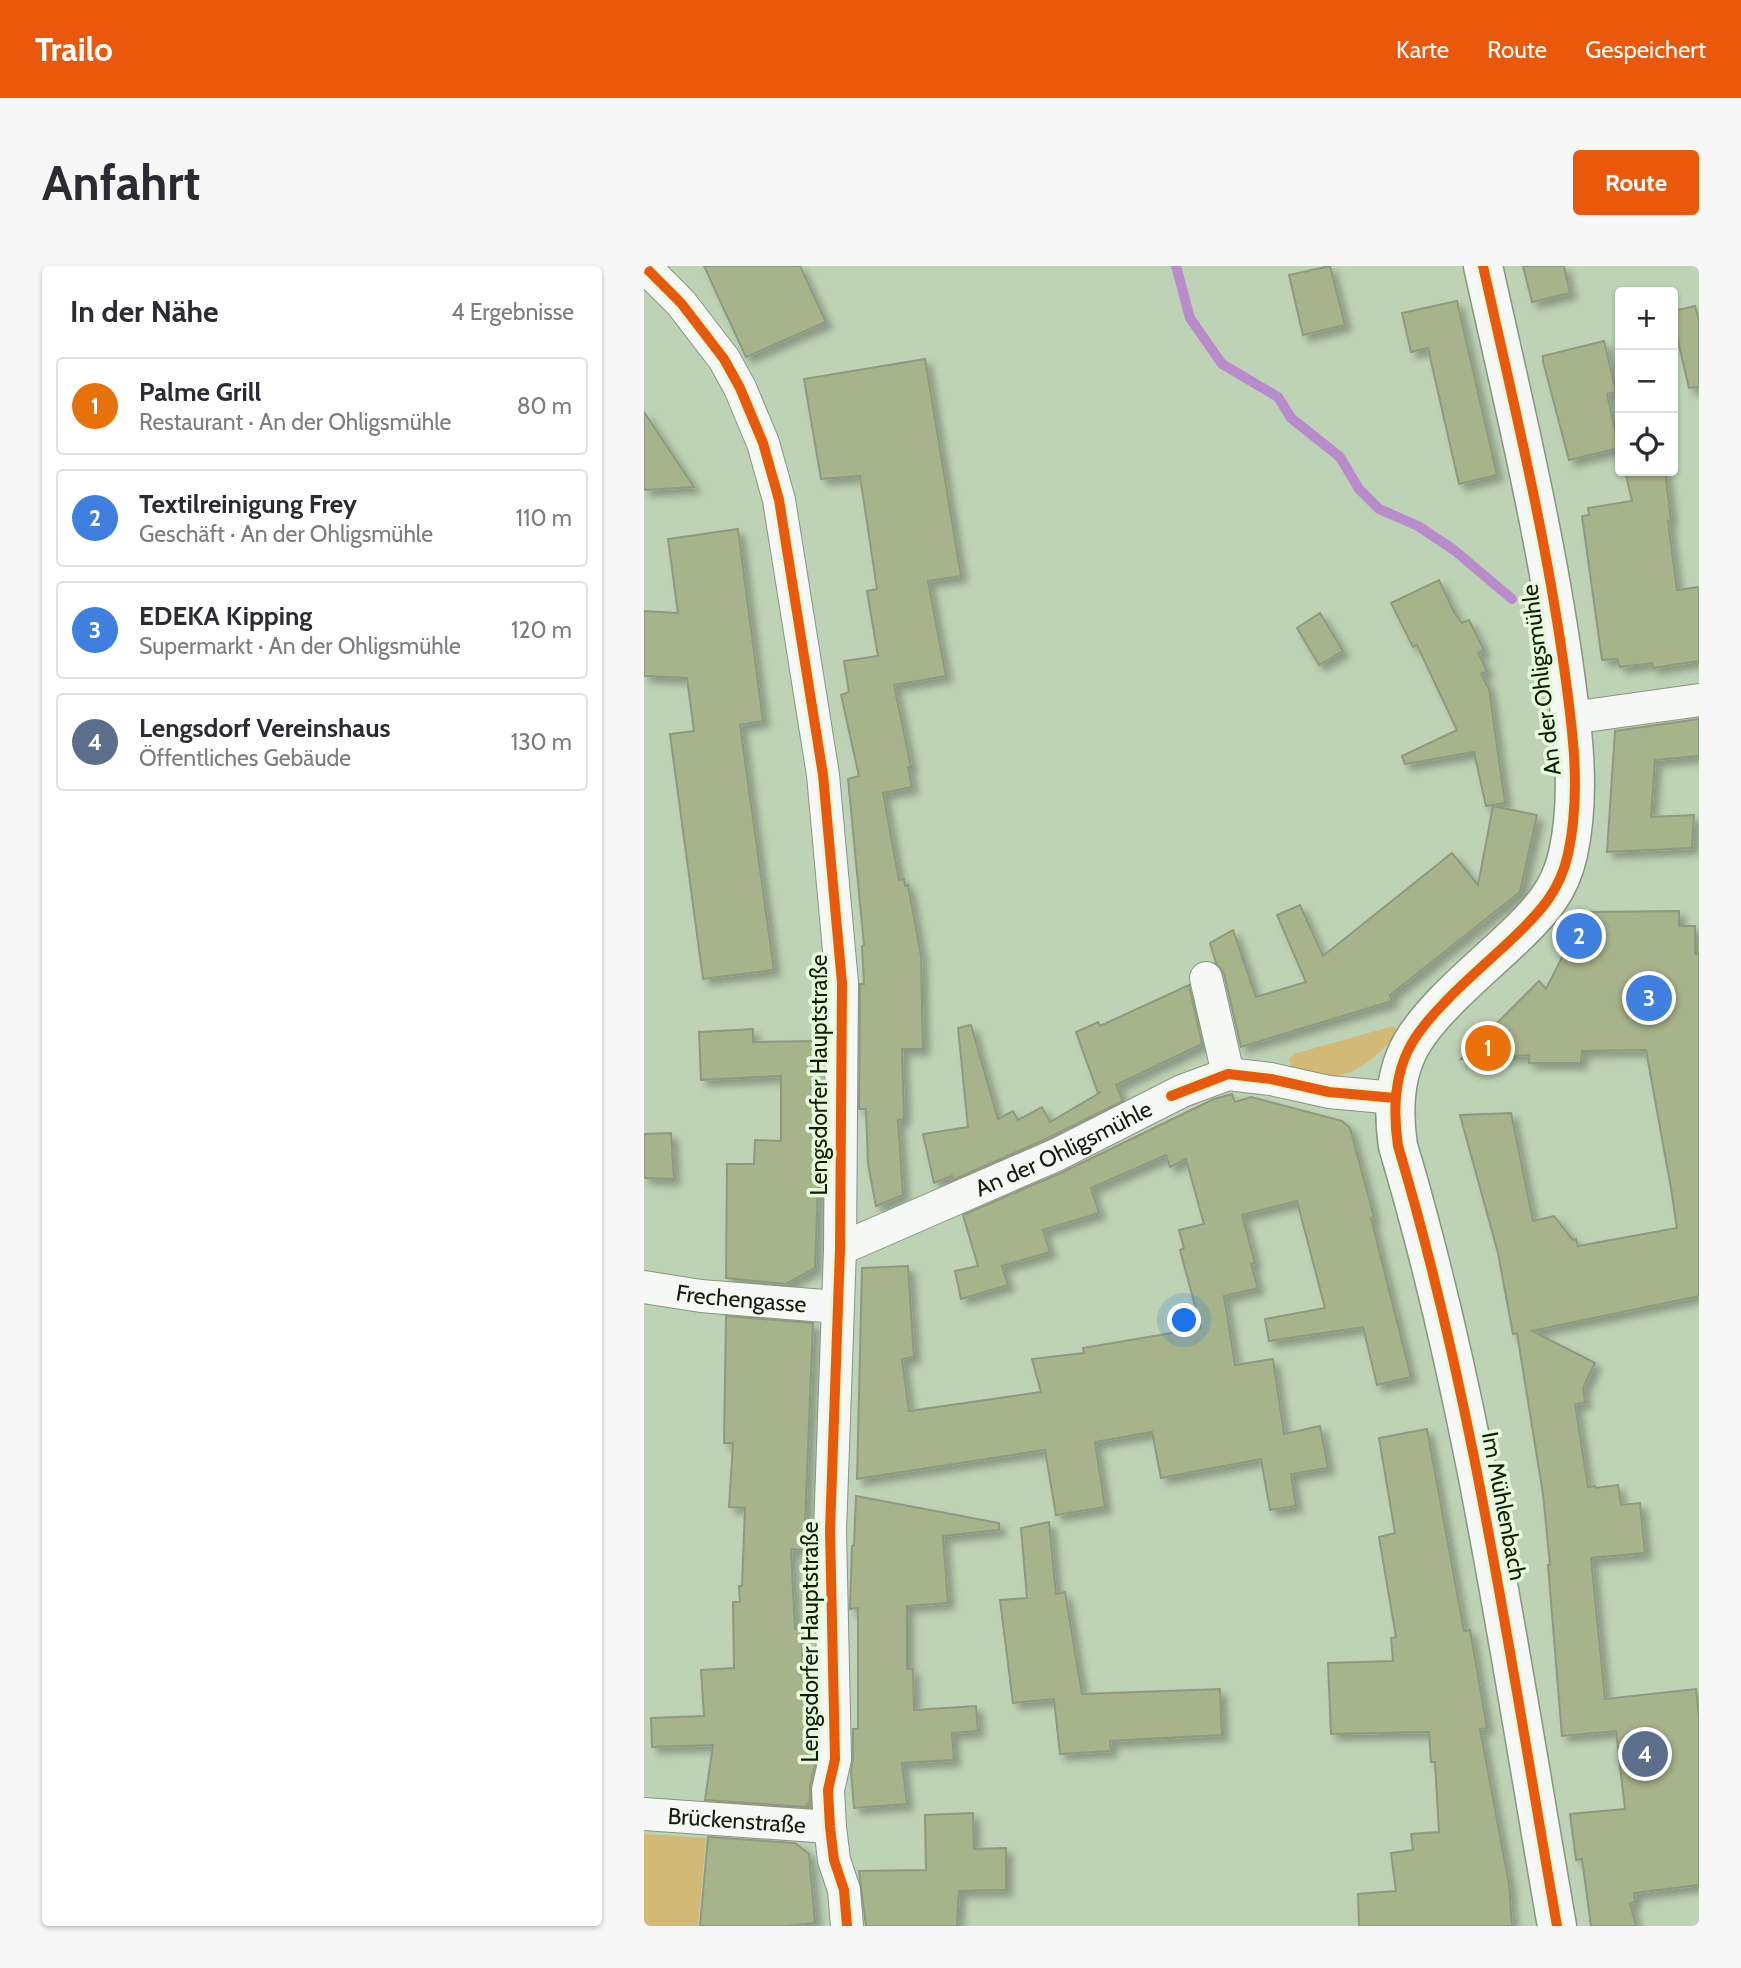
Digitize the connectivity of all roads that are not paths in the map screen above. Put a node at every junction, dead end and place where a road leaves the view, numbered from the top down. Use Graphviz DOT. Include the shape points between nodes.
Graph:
graph roads {
  1 [pos="644,266"];
  2 [pos="1483,266"];
  3 [pos="1699,700"];
  4 [pos="1571,718"];
  5 [pos="1206,978"];
  6 [pos="1228,1074"];
  7 [pos="1395,1098"];
  8 [pos="840,1249"];
  9 [pos="644,1287"];
  10 [pos="837,1307"];
  11 [pos="644,1814"];
  12 [pos="830,1827"];
  13 [pos="848,1926"];
  14 [pos="1558,1926"];
  1 -- 8 [label="street, Lengsdorfer Hauptstraße" via="681,303 724,359 763,443 779,500 822,775 841,948"];
  2 -- 4 [label="street, An der Ohligsmühle" via="1543,531"];
  3 -- 4 [label="street"];
  4 -- 7 [label="street, An der Ohligsmühle" via="1574,820 1568,857 1553,896 1425,1026 1402,1067"];
  5 -- 6 [label="street"];
  6 -- 7 [label="street, An der Ohligsmühle"];
  6 -- 8 [label="street, An der Ohligsmühle"];
  7 -- 14 [label="street, Im Mühlenbach" via="1398,1146 1467,1423"];
  8 -- 10 [label="street, Lengsdorfer Hauptstraße"];
  9 -- 10 [label="street, Frechengasse"];
  10 -- 12 [label="street, Lengsdorfer Hauptstraße" via="830,1531 835,1759 828,1790"];
  11 -- 12 [label="street, Brückenstraße"];
  12 -- 13 [label="street, Lengsdorfer Hauptstraße"];
}
